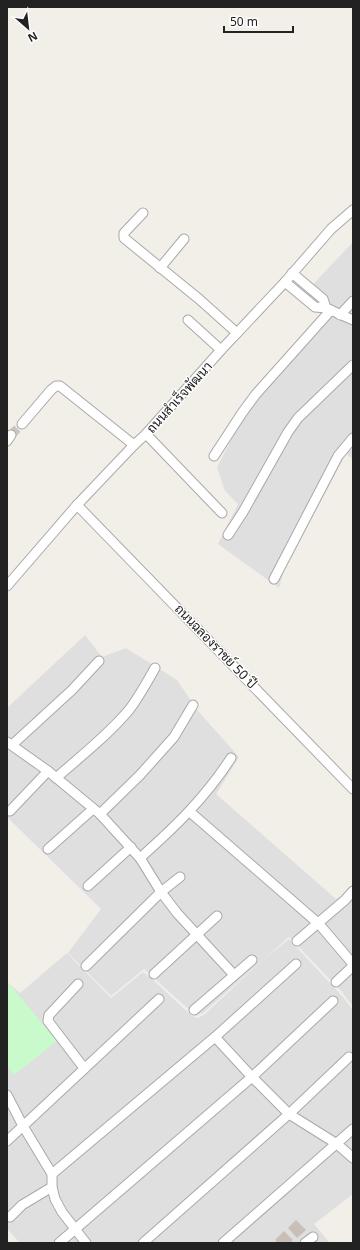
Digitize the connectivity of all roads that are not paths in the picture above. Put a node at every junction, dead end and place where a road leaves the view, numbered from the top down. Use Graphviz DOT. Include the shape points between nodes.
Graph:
graph roads {
  1 [pos="353,210"];
  2 [pos="143,213"];
  3 [pos="184,239"];
  4 [pos="160,268"];
  5 [pos="292,273"];
  6 [pos="285,282"];
  7 [pos="353,301"];
  8 [pos="329,309"];
  9 [pos="340,315"];
  10 [pos="188,320"];
  11 [pos="353,320"];
  12 [pos="237,334"];
  13 [pos="221,350"];
  14 [pos="353,364"];
  15 [pos="22,424"];
  16 [pos="146,434"];
  17 [pos="353,438"];
  18 [pos="134,445"];
  19 [pos="214,456"];
  20 [pos="78,504"];
  21 [pos="222,513"];
  22 [pos="228,535"];
  23 [pos="274,579"];
  24 [pos="7,586"];
  25 [pos="99,661"];
  26 [pos="155,668"];
  27 [pos="193,705"];
  28 [pos="10,743"];
  29 [pos="231,758"];
  30 [pos="48,771"];
  31 [pos="56,778"];
  32 [pos="353,789"];
  33 [pos="10,811"];
  34 [pos="97,811"];
  35 [pos="190,812"];
  36 [pos="131,847"];
  37 [pos="48,849"];
  38 [pos="140,858"];
  39 [pos="180,877"];
  40 [pos="88,886"];
  41 [pos="353,890"];
  42 [pos="161,892"];
  43 [pos="217,916"];
  44 [pos="319,924"];
  45 [pos="197,934"];
  46 [pos="297,942"];
  47 [pos="252,960"];
  48 [pos="296,964"];
  49 [pos="353,965"];
  50 [pos="86,966"];
  51 [pos="154,974"];
  52 [pos="234,975"];
  53 [pos="336,982"];
  54 [pos="78,984"];
  55 [pos="160,999"];
  56 [pos="333,1000"];
  57 [pos="194,1010"];
  58 [pos="216,1037"];
  59 [pos="350,1057"];
  60 [pos="84,1068"];
  61 [pos="252,1077"];
  62 [pos="7,1095"];
  63 [pos="289,1114"];
  64 [pos="23,1126"];
  65 [pos="353,1129"];
  66 [pos="7,1141"];
  67 [pos="337,1144"];
  68 [pos="353,1158"];
  69 [pos="52,1174"];
  70 [pos="52,1187"];
  71 [pos="10,1217"];
  72 [pos="74,1229"];
  73 [pos="313,1237"];
  74 [pos="59,1243"];
  75 [pos="86,1243"];
  76 [pos="143,1243"];
  77 [pos="223,1243"];
  78 [pos="305,1243"];
  1 -- 5 [label="street, ถนนสำเร็จพัฒนา" via="331,229"];
  2 -- 4 [label="street" via="124,233 124,238"];
  3 -- 4 [label="street"];
  4 -- 12 [label="street"];
  5 -- 6 [label="street, ถนนสำเร็จพัฒนา"];
  5 -- 8 [label="street" via="323,299"];
  6 -- 8 [label="street" via="315,308"];
  6 -- 12 [label="street, ถนนสำเร็จพัฒนา"];
  7 -- 9 [label="street"];
  8 -- 9 [label="street"];
  8 -- 19 [label="street" via="256,394"];
  9 -- 11 [label="street"];
  10 -- 13 [label="street"];
  12 -- 13 [label="street, ถนนสำเร็จพัฒนา"];
  13 -- 16 [label="street, ถนนสำเร็จพัฒนา"];
  14 -- 22 [label="street" via="298,418"];
  15 -- 18 [label="street" via="51,390 60,386"];
  16 -- 18 [label="street, ถนนสำเร็จพัฒนา"];
  16 -- 21 [label="street"];
  17 -- 23 [label="street" via="338,456"];
  18 -- 20 [label="street, ถนนสำเร็จพัฒนา"];
  20 -- 24 [label="street, ถนนสำเร็จพัฒนา"];
  20 -- 32 [label="street, ถนนฉลองราชย์ 50 ปี"];
  25 -- 28 [label="street" via="72,690"];
  26 -- 31 [label="street" via="128,710"];
  27 -- 34 [label="street" via="174,737 140,776"];
  28 -- 30 [label="street"];
  29 -- 35 [label="street" via="220,776"];
  30 -- 31 [label="street"];
  30 -- 33 [label="street"];
  31 -- 34 [label="street"];
  34 -- 36 [label="street"];
  34 -- 37 [label="street"];
  35 -- 38 [label="street"];
  35 -- 44 [label="street"];
  36 -- 38 [label="street"];
  36 -- 40 [label="street"];
  38 -- 42 [label="street"];
  39 -- 42 [label="street"];
  41 -- 44 [label="street"];
  42 -- 45 [label="street" via="177,914"];
  42 -- 50 [label="street"];
  43 -- 45 [label="street"];
  44 -- 46 [label="street"];
  44 -- 49 [label="street"];
  45 -- 51 [label="street"];
  45 -- 52 [label="street"];
  47 -- 52 [label="street"];
  48 -- 58 [label="street"];
  49 -- 53 [label="street"];
  52 -- 57 [label="street"];
  54 -- 60 [label="street" via="49,1015 48,1021"];
  55 -- 60 [label="street"];
  56 -- 61 [label="street"];
  58 -- 61 [label="street"];
  58 -- 69 [label="street"];
  59 -- 63 [label="street"];
  60 -- 64 [label="street"];
  61 -- 63 [label="street"];
  61 -- 72 [label="street"];
  62 -- 64 [label="street"];
  63 -- 67 [label="street"];
  63 -- 76 [label="street"];
  64 -- 66 [label="street"];
  64 -- 69 [label="street"];
  65 -- 67 [label="street"];
  67 -- 68 [label="street"];
  67 -- 77 [label="street"];
  69 -- 70 [label="street"];
  70 -- 71 [label="street" via="22,1205"];
  70 -- 72 [label="street" via="55,1199"];
  72 -- 74 [label="street"];
  72 -- 75 [label="street"];
  73 -- 78 [label="street"];
}
